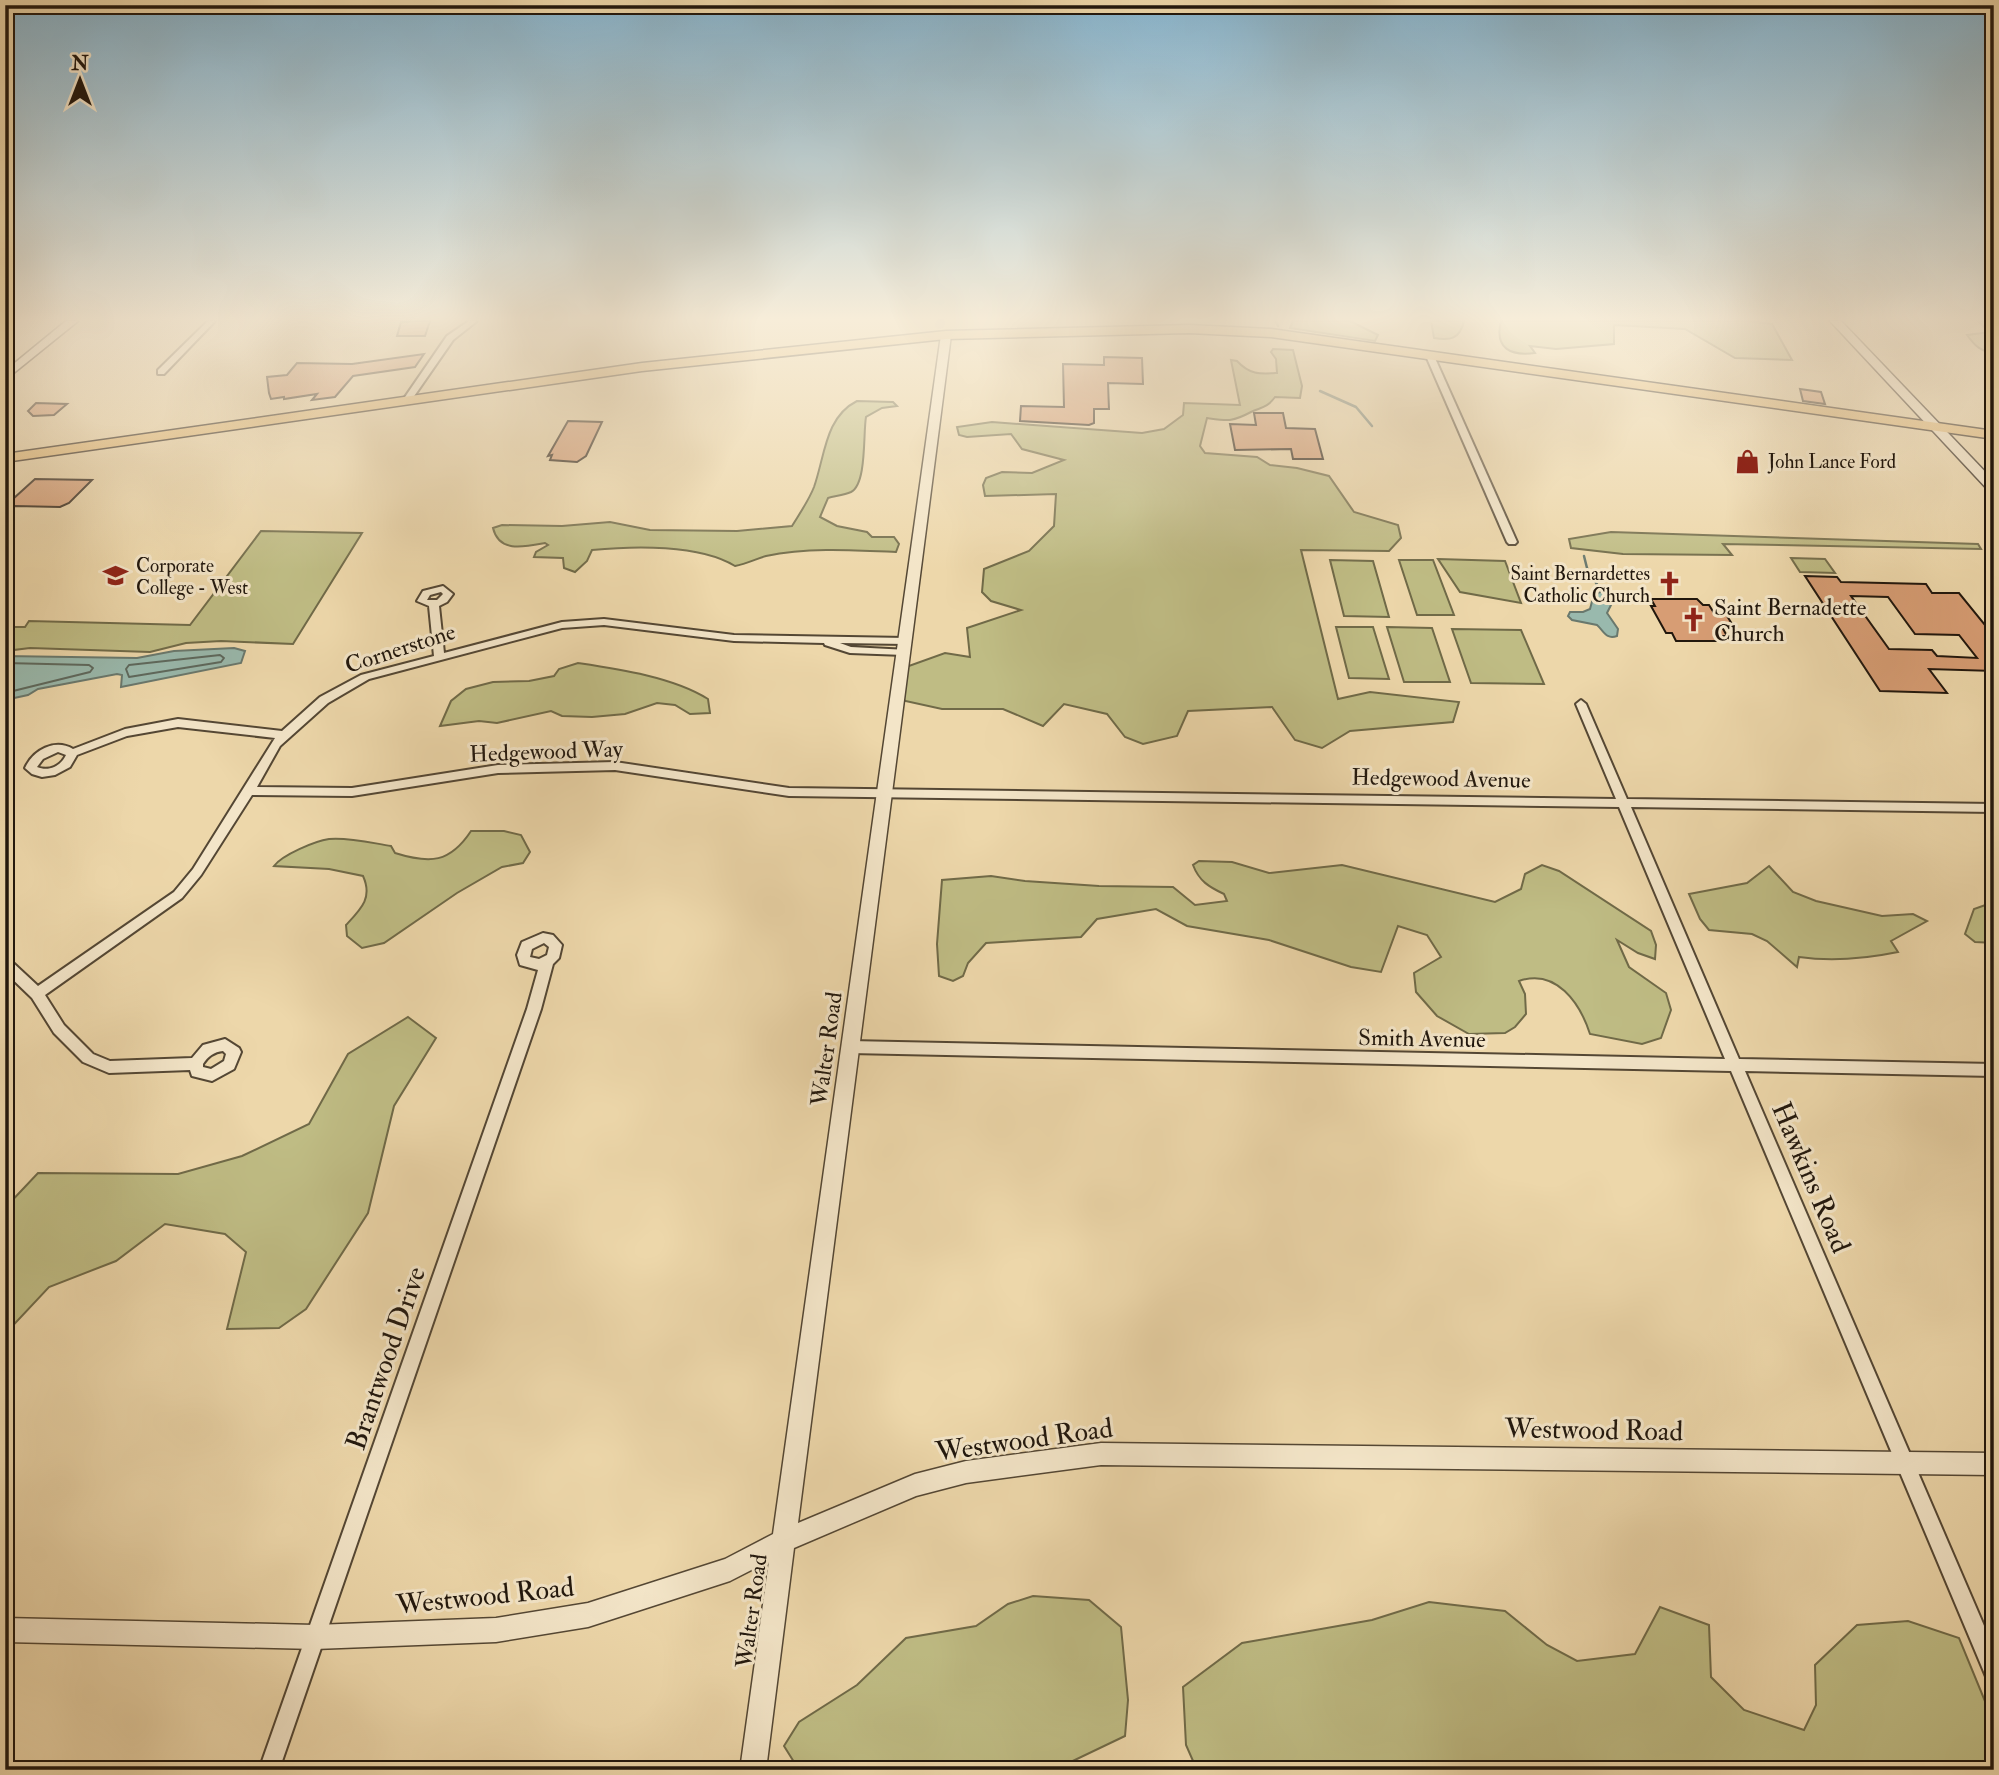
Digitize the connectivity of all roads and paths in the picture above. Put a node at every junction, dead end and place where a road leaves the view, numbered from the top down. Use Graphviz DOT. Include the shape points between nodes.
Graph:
graph roads {
  1 [pos="380,404"];
  2 [pos="937,404"];
  3 [pos="1451,404"];
  4 [pos="1766,404"];
  5 [pos="1913,404"];
  6 [pos="1936,428"];
  7 [pos="1994,435"];
  8 [pos="5,458"];
  9 [pos="1994,489"];
  10 [pos="1512,542"];
  11 [pos="434,604"];
  12 [pos="905,647"];
  13 [pos="439,656"];
  14 [pos="1581,704"];
  15 [pos="283,735"];
  16 [pos="72,753"];
  17 [pos="249,791"];
  18 [pos="887,792"];
  19 [pos="1623,803"];
  20 [pos="1994,808"];
  21 [pos="547,962"];
  22 [pos="5,964"];
  23 [pos="37,994"];
  24 [pos="850,1047"];
  25 [pos="196,1064"];
  26 [pos="1737,1066"];
  27 [pos="1994,1070"];
  28 [pos="1904,1462"];
  29 [pos="1994,1464"];
  30 [pos="786,1541"];
  31 [pos="5,1630"];
  32 [pos="315,1637"];
  33 [pos="1994,1672"];
  34 [pos="269,1770"];
  35 [pos="753,1770"];
  1 -- 8 [label="main road"];
  2 -- 12 [label="street, Walter Road"];
  3 -- 10 [label="street"];
  4 -- 6 [label="main road"];
  5 -- 6 [label="main road"];
  6 -- 7 [label="main road"];
  6 -- 9 [label="main road"];
  11 -- 13 [label="street"];
  12 -- 13 [label="street, Cornerstone" via="850,650 823,640 734,638 588,622"];
  12 -- 18 [label="street, Walter Road"];
  13 -- 15 [label="street, Cornerstone" via="348,684"];
  14 -- 19 [label="street, Hawkins Road"];
  15 -- 16 [label="street" via="178,723 125,733"];
  15 -- 17 [label="street, Cornerstone"];
  17 -- 18 [label="street, Hedgewood Way" via="352,792 498,769 615,766 789,792"];
  17 -- 23 [label="street, Cornerstone" via="178,895"];
  18 -- 19 [label="street, Hedgewood Avenue"];
  18 -- 24 [label="street, Walter Road"];
  19 -- 20 [label="street, Hedgewood Avenue"];
  19 -- 26 [label="street, Hawkins Road"];
  21 -- 32 [label="street, Brantwood Drive"];
  22 -- 23 [label="street"];
  23 -- 25 [label="street" via="59,1029 88,1058 110,1067"];
  24 -- 26 [label="street, Smith Avenue"];
  24 -- 30 [label="street, Walter Road"];
  26 -- 27 [label="street, Smith Avenue"];
  26 -- 28 [label="street, Hawkins Road"];
  28 -- 29 [label="street, Westwood Road"];
  28 -- 30 [label="street, Westwood Road" via="1101,1454 966,1472 915,1485"];
  28 -- 33 [label="street, Hawkins Road"];
  30 -- 32 [label="street, Westwood Road" via="730,1569 588,1615 496,1630"];
  30 -- 35 [label="street, Walter Road"];
  31 -- 32 [label="street, Westwood Road"];
  32 -- 34 [label="street, Brantwood Drive"];
}
